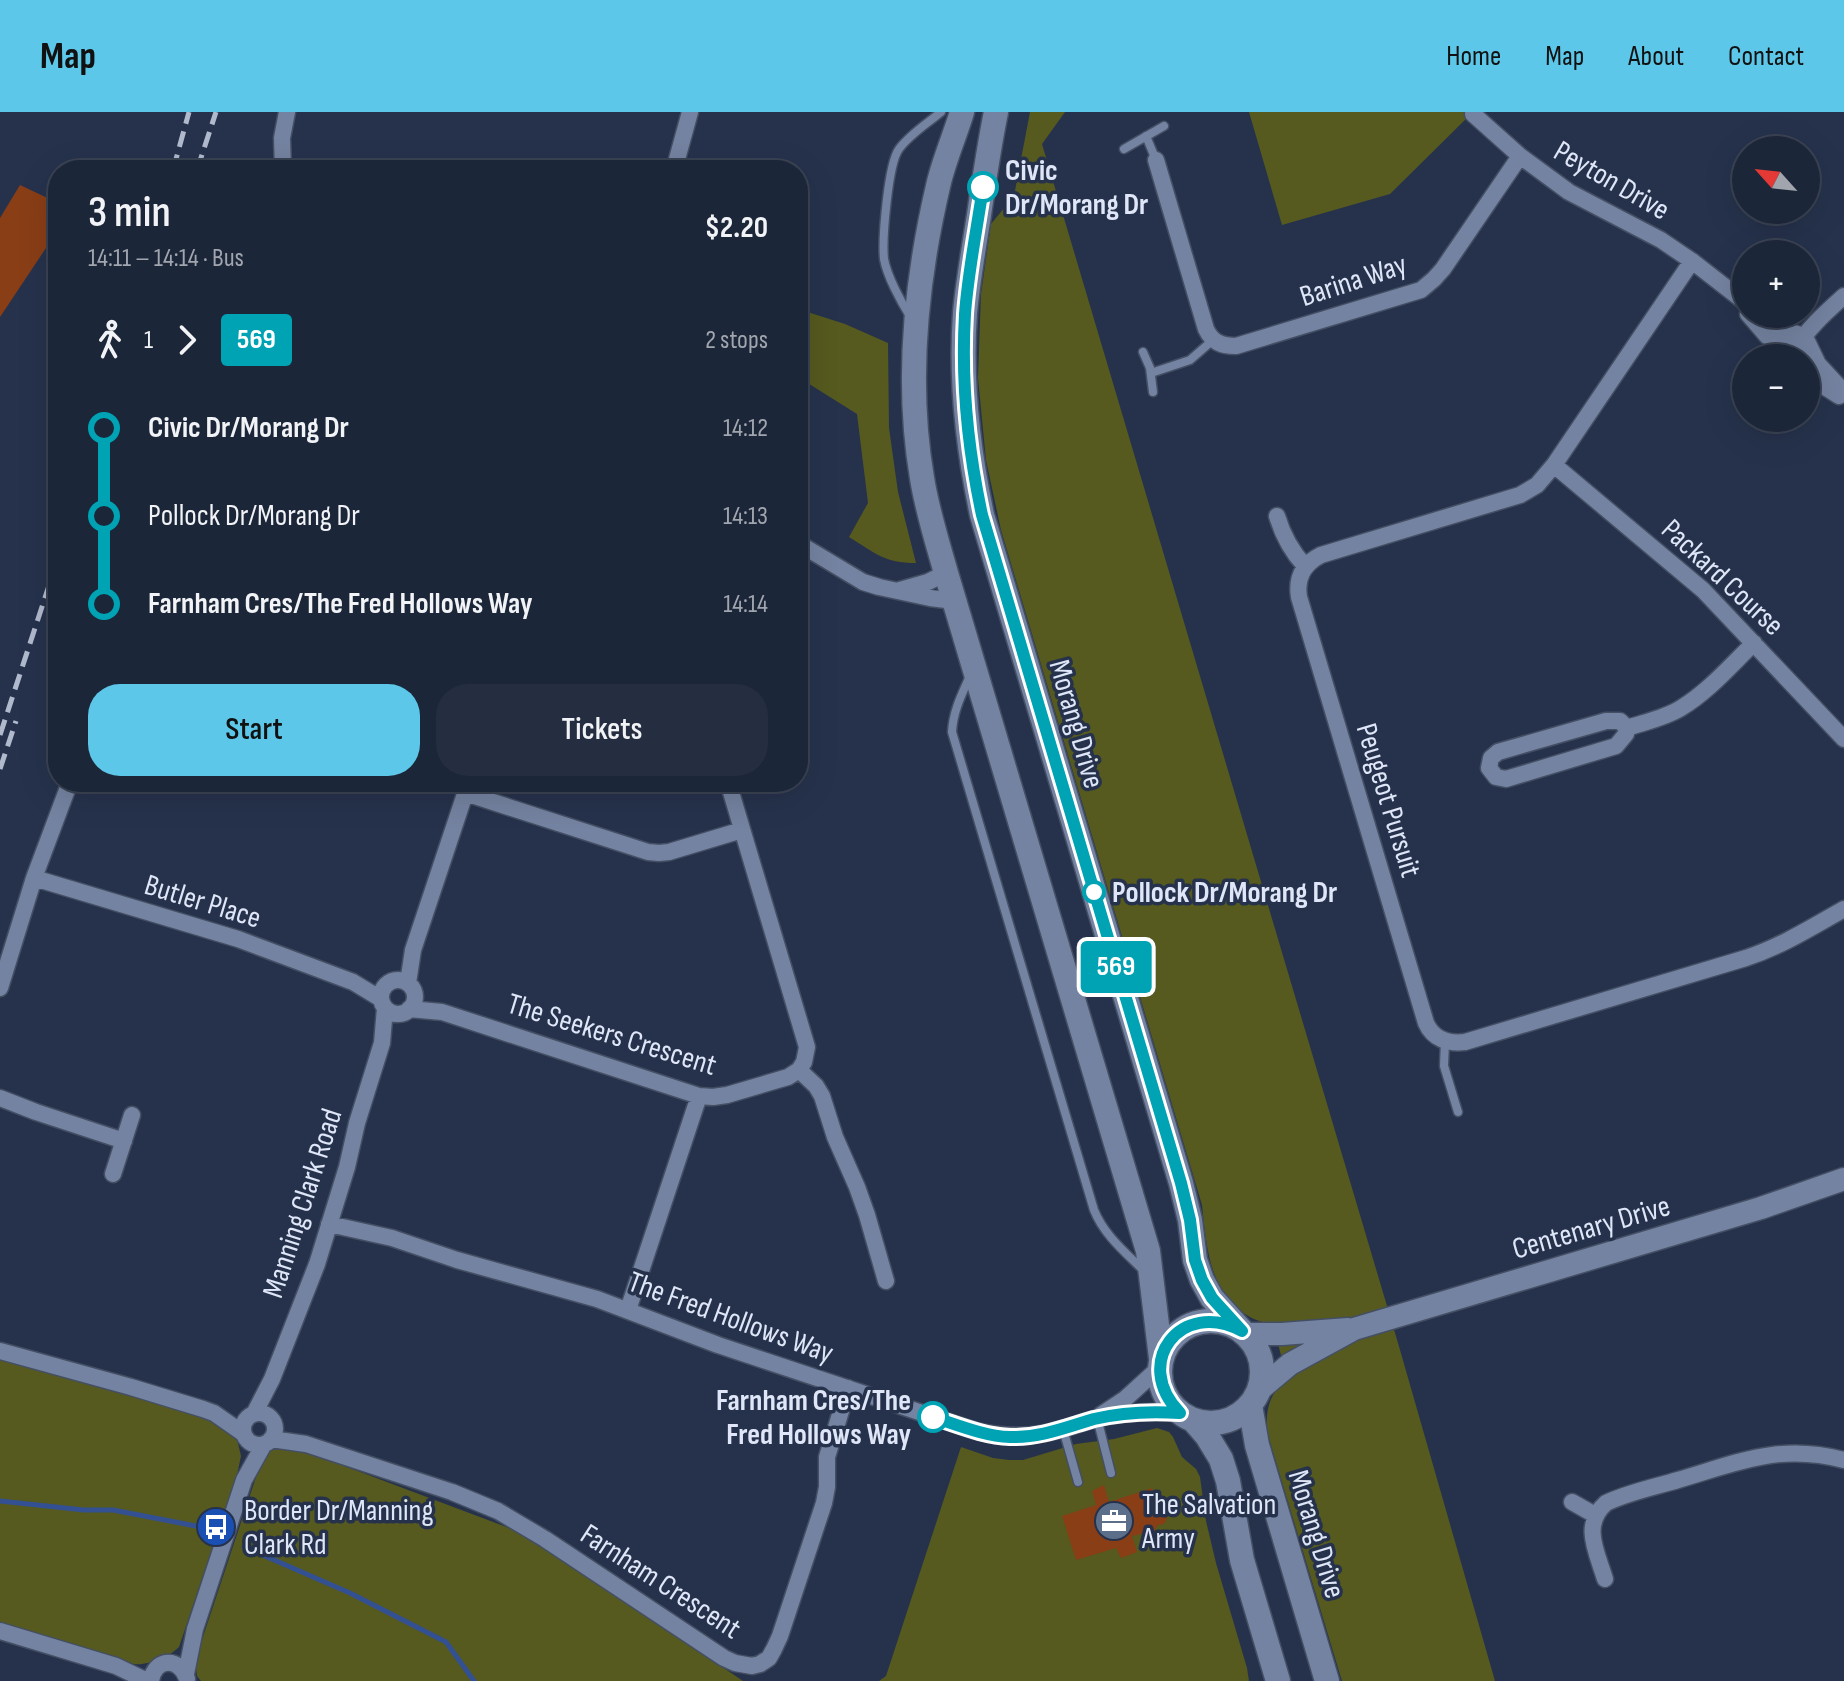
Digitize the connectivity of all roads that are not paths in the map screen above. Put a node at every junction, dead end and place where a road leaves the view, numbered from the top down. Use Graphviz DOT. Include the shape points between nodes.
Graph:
graph roads {
  1 [pos="287,112"];
  2 [pos="690,112"];
  3 [pos="941,112"];
  4 [pos="962,112"];
  5 [pos="996,112"];
  6 [pos="1473,114"];
  7 [pos="1164,126"];
  8 [pos="1146,136"];
  9 [pos="1124,149"];
  10 [pos="1520,156"];
  11 [pos="283,160"];
  12 [pos="677,160"];
  13 [pos="1156,160"];
  14 [pos="1692,261"];
  15 [pos="1727,288"];
  16 [pos="1732,292"];
  17 [pos="1732,294"];
  18 [pos="1844,297"];
  19 [pos="915,323"];
  20 [pos="1760,328"];
  21 [pos="1780,328"];
  22 [pos="1213,340"];
  23 [pos="1792,344"];
  24 [pos="1798,344"];
  25 [pos="1803,344"];
  26 [pos="1143,352"];
  27 [pos="1820,366"];
  28 [pos="1151,373"];
  29 [pos="1820,384"];
  30 [pos="1153,392"];
  31 [pos="1844,392"];
  32 [pos="1844,399"];
  33 [pos="1554,465"];
  34 [pos="1277,516"];
  35 [pos="808,549"];
  36 [pos="1305,566"];
  37 [pos="946,573"];
  38 [pos="899,590"];
  39 [pos="954,601"];
  40 [pos="1754,643"];
  41 [pos="974,667"];
  42 [pos="1627,728"];
  43 [pos="1844,739"];
  44 [pos="66,792"];
  45 [pos="465,792"];
  46 [pos="481,792"];
  47 [pos="731,792"];
  48 [pos="742,830"];
  49 [pos="34,878"];
  50 [pos="1844,909"];
  51 [pos="0,988"];
  52 [pos="397,997"];
  53 [pos="1445,1041"];
  54 [pos="799,1070"];
  55 [pos="699,1096"];
  56 [pos="0,1098"];
  57 [pos="1458,1112"];
  58 [pos="132,1115"];
  59 [pos="124,1141"];
  60 [pos="113,1174"];
  61 [pos="1844,1179"];
  62 [pos="331,1218"];
  63 [pos="1153,1280"];
  64 [pos="886,1281"];
  65 [pos="628,1310"];
  66 [pos="1354,1329"];
  67 [pos="1244,1332"];
  68 [pos="0,1351"];
  69 [pos="1160,1363"];
  70 [pos="848,1388"];
  71 [pos="1254,1397"];
  72 [pos="214,1413"];
  73 [pos="1187,1417"];
  74 [pos="1097,1418"];
  75 [pos="263,1425"];
  76 [pos="1063,1429"];
  77 [pos="245,1436"];
  78 [pos="1844,1460"];
  79 [pos="1111,1473"];
  80 [pos="244,1480"];
  81 [pos="1078,1482"];
  82 [pos="1572,1502"];
  83 [pos="1595,1515"];
  84 [pos="1605,1579"];
  85 [pos="0,1631"];
  86 [pos="185,1676"];
  87 [pos="151,1678"];
  88 [pos="1278,1681"];
  89 [pos="1327,1681"];
  1 -- 11 [label="street"];
  2 -- 12 [label="street"];
  3 -- 19 [label="lane" via="900,147 892,164 884,260"];
  4 -- 19 [label="main road" via="939,180"];
  5 -- 67 [label="main road, Morang Drive" via="965,312 964,383 975,483 1181,1183 1195,1260 1212,1298"];
  6 -- 10 [label="street, Peyton Drive"];
  7 -- 8 [label="lane"];
  8 -- 9 [label="lane"];
  8 -- 13 [label="lane"];
  10 -- 14 [label="street, Peyton Drive" via="1569,192"];
  10 -- 22 [label="street, Barina Way" via="1443,269 1421,290 1236,346"];
  13 -- 22 [label="street"];
  14 -- 15 [label="street, Peyton Drive"];
  14 -- 33 [label="street"];
  15 -- 16 [label="street, Peyton Drive"];
  15 -- 17 [label="street, Peyton Drive"];
  18 -- 25 [label="street" via="1817,319"];
  19 -- 37 [label="main road" via="915,419 922,478"];
  20 -- 23 [label="street, Peyton Drive" via="1767,336"];
  21 -- 24 [label="street"];
  22 -- 28 [label="lane" via="1190,360"];
  26 -- 28 [label="lane"];
  27 -- 31 [label="street, Peyton Drive"];
  28 -- 30 [label="lane"];
  29 -- 32 [label="street"];
  33 -- 36 [label="street" via="1520,495 1321,555"];
  33 -- 40 [label="street, Packard Course" via="1703,590"];
  34 -- 36 [label="street" via="1284,538"];
  35 -- 38 [label="street" via="863,582"];
  36 -- 53 [label="street, Peugeot Pursuit" via="1298,589 1313,642 1426,1023"];
  37 -- 38 [label="street"];
  37 -- 39 [label="main road"];
  38 -- 39 [label="street"];
  39 -- 41 [label="main road"];
  40 -- 42 [label="street" via="1683,707"];
  40 -- 43 [label="street, Packard Course"];
  41 -- 63 [label="main road"];
  41 -- 63 [label="lane" via="952,732 1094,1210 1107,1234"];
  42 -- 42 [label="street" via="1613,720 1498,752 1489,768 1500,779 1514,777 1616,746"];
  44 -- 49 [label="street"];
  45 -- 52 [label="street, Manning Clark Road"];
  46 -- 48 [label="street" via="648,852 669,852"];
  47 -- 48 [label="street"];
  48 -- 54 [label="street" via="807,1047"];
  49 -- 51 [label="street"];
  49 -- 52 [label="street, Butler Place" via="238,939"];
  50 -- 53 [label="street" via="1769,951 1465,1042"];
  52 -- 55 [label="street, The Seekers Crescent"];
  52 -- 62 [label="street, Manning Clark Road"];
  53 -- 57 [label="lane" via="1444,1066"];
  54 -- 55 [label="street, The Seekers Crescent" via="727,1095"];
  54 -- 64 [label="street" via="822,1096"];
  55 -- 65 [label="street"];
  56 -- 59 [label="street"];
  58 -- 59 [label="street"];
  59 -- 60 [label="street"];
  61 -- 66 [label="street, Centenary Drive"];
  62 -- 65 [label="street, The Fred Hollows Way"];
  62 -- 75 [label="street, Manning Clark Road" via="272,1379"];
  63 -- 69 [label="main road"];
  65 -- 70 [label="street, The Fred Hollows Way"];
  66 -- 67 [label="street, Centenary Drive"];
  66 -- 71 [label="street, Centenary Drive" via="1290,1364"];
  67 -- 69 [label="main road" via="1227,1323 1194,1323 1168,1343"];
  67 -- 71 [label="main road" via="1261,1360"];
  68 -- 72 [label="street"];
  69 -- 73 [label="main road" via="1168,1401"];
  69 -- 74 [label="street, The Fred Hollows Way" via="1125,1399"];
  70 -- 75 [label="street, Farnham Crescent" via="830,1442 824,1503 780,1636 769,1658 752,1666 724,1658 498,1511"];
  70 -- 76 [label="street, The Fred Hollows Way" via="995,1435"];
  71 -- 73 [label="main road" via="1238,1415 1224,1421"];
  71 -- 89 [label="main road, Morang Drive" via="1257,1445"];
  72 -- 75 [label="street"];
  72 -- 77 [label="street"];
  73 -- 74 [label="street, The Fred Hollows Way" via="1151,1411"];
  73 -- 88 [label="main road" via="1221,1459 1242,1560"];
  74 -- 76 [label="street, The Fred Hollows Way"];
  74 -- 79 [label="lane"];
  75 -- 77 [label="street" via="254,1444"];
  75 -- 80 [label="street, Manning Clark Road"];
  76 -- 81 [label="lane"];
  77 -- 80 [label="street, Manning Clark Road"];
  78 -- 83 [label="street" via="1804,1452 1770,1454 1613,1500"];
  80 -- 86 [label="street, Manning Clark Road"];
  82 -- 83 [label="street"];
  83 -- 84 [label="street" via="1592,1532"];
  85 -- 87 [label="street"];
  86 -- 87 [label="street" via="163,1664"];
}
